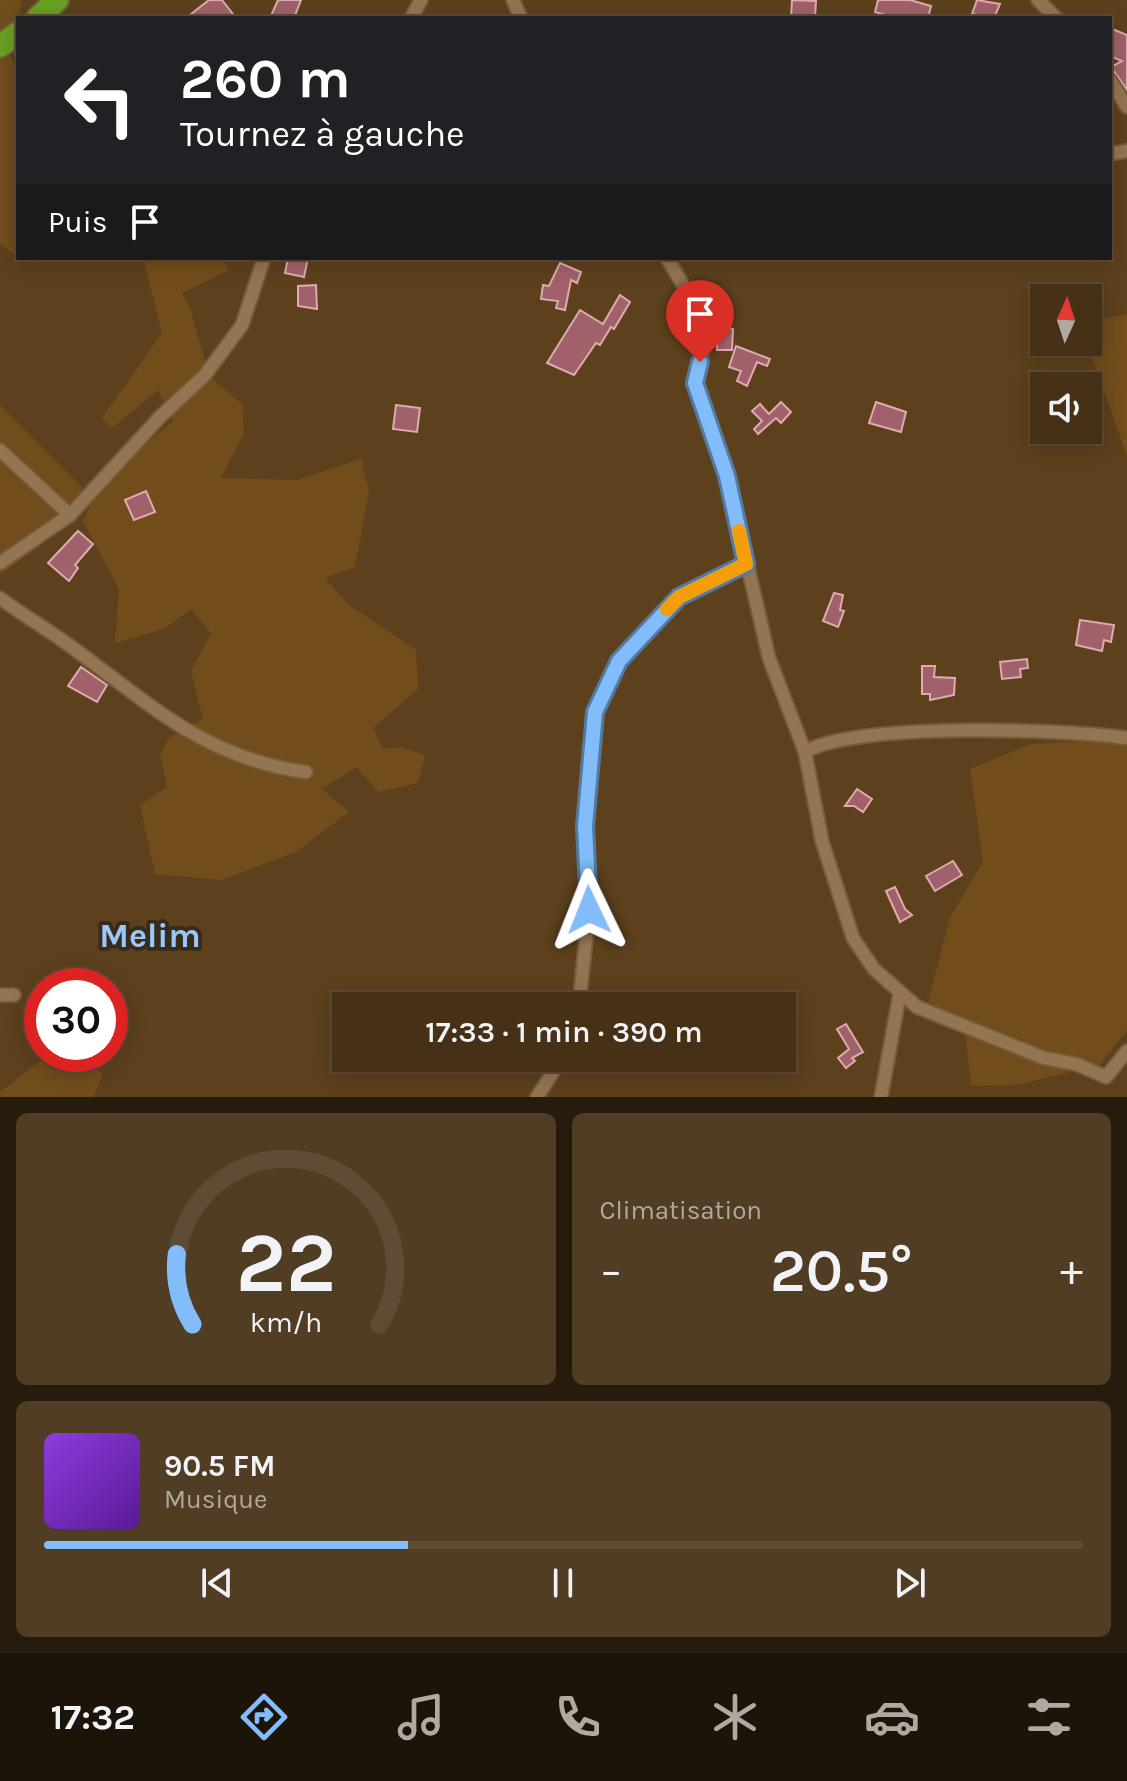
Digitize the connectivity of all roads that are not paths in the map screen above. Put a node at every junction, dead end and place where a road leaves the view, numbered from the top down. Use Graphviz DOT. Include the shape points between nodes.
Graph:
graph roads {
  1 [pos="57,0"];
  2 [pos="1038,0"];
  3 [pos="40,16"];
  4 [pos="1054,16"];
  5 [pos="1112,83"];
  6 [pos="1127,107"];
  7 [pos="263,260"];
  8 [pos="668,260"];
  9 [pos="0,450"];
  10 [pos="70,515"];
  11 [pos="0,563"];
  12 [pos="746,564"];
  13 [pos="0,598"];
  14 [pos="1127,738"];
  15 [pos="805,752"];
  16 [pos="306,772"];
  17 [pos="580,992"];
  18 [pos="900,992"];
  19 [pos="0,995"];
  20 [pos="14,995"];
  21 [pos="1127,1051"];
  22 [pos="553,1072"];
  23 [pos="537,1097"];
  24 [pos="881,1097"];
  1 -- 3 [label="highway"];
  2 -- 4 [label="street"];
  5 -- 6 [label="street"];
  7 -- 10 [label="street" via="242,325 205,375"];
  8 -- 12 [label="street" via="702,317 705,341 695,383 727,476"];
  9 -- 10 [label="street"];
  10 -- 11 [label="street"];
  12 -- 15 [label="street" via="769,658"];
  12 -- 17 [label="street" via="679,597 619,661 595,712 585,826 589,910"];
  13 -- 16 [label="street" via="216,748 265,767"];
  14 -- 15 [label="street" via="1054,731 923,733 830,742"];
  15 -- 18 [label="street" via="822,841 853,938 874,969"];
  18 -- 21 [label="street" via="917,1007 966,1029 1106,1077"];
  18 -- 24 [label="street"];
  19 -- 20 [label="street"];
  22 -- 23 [label="street"];
}
